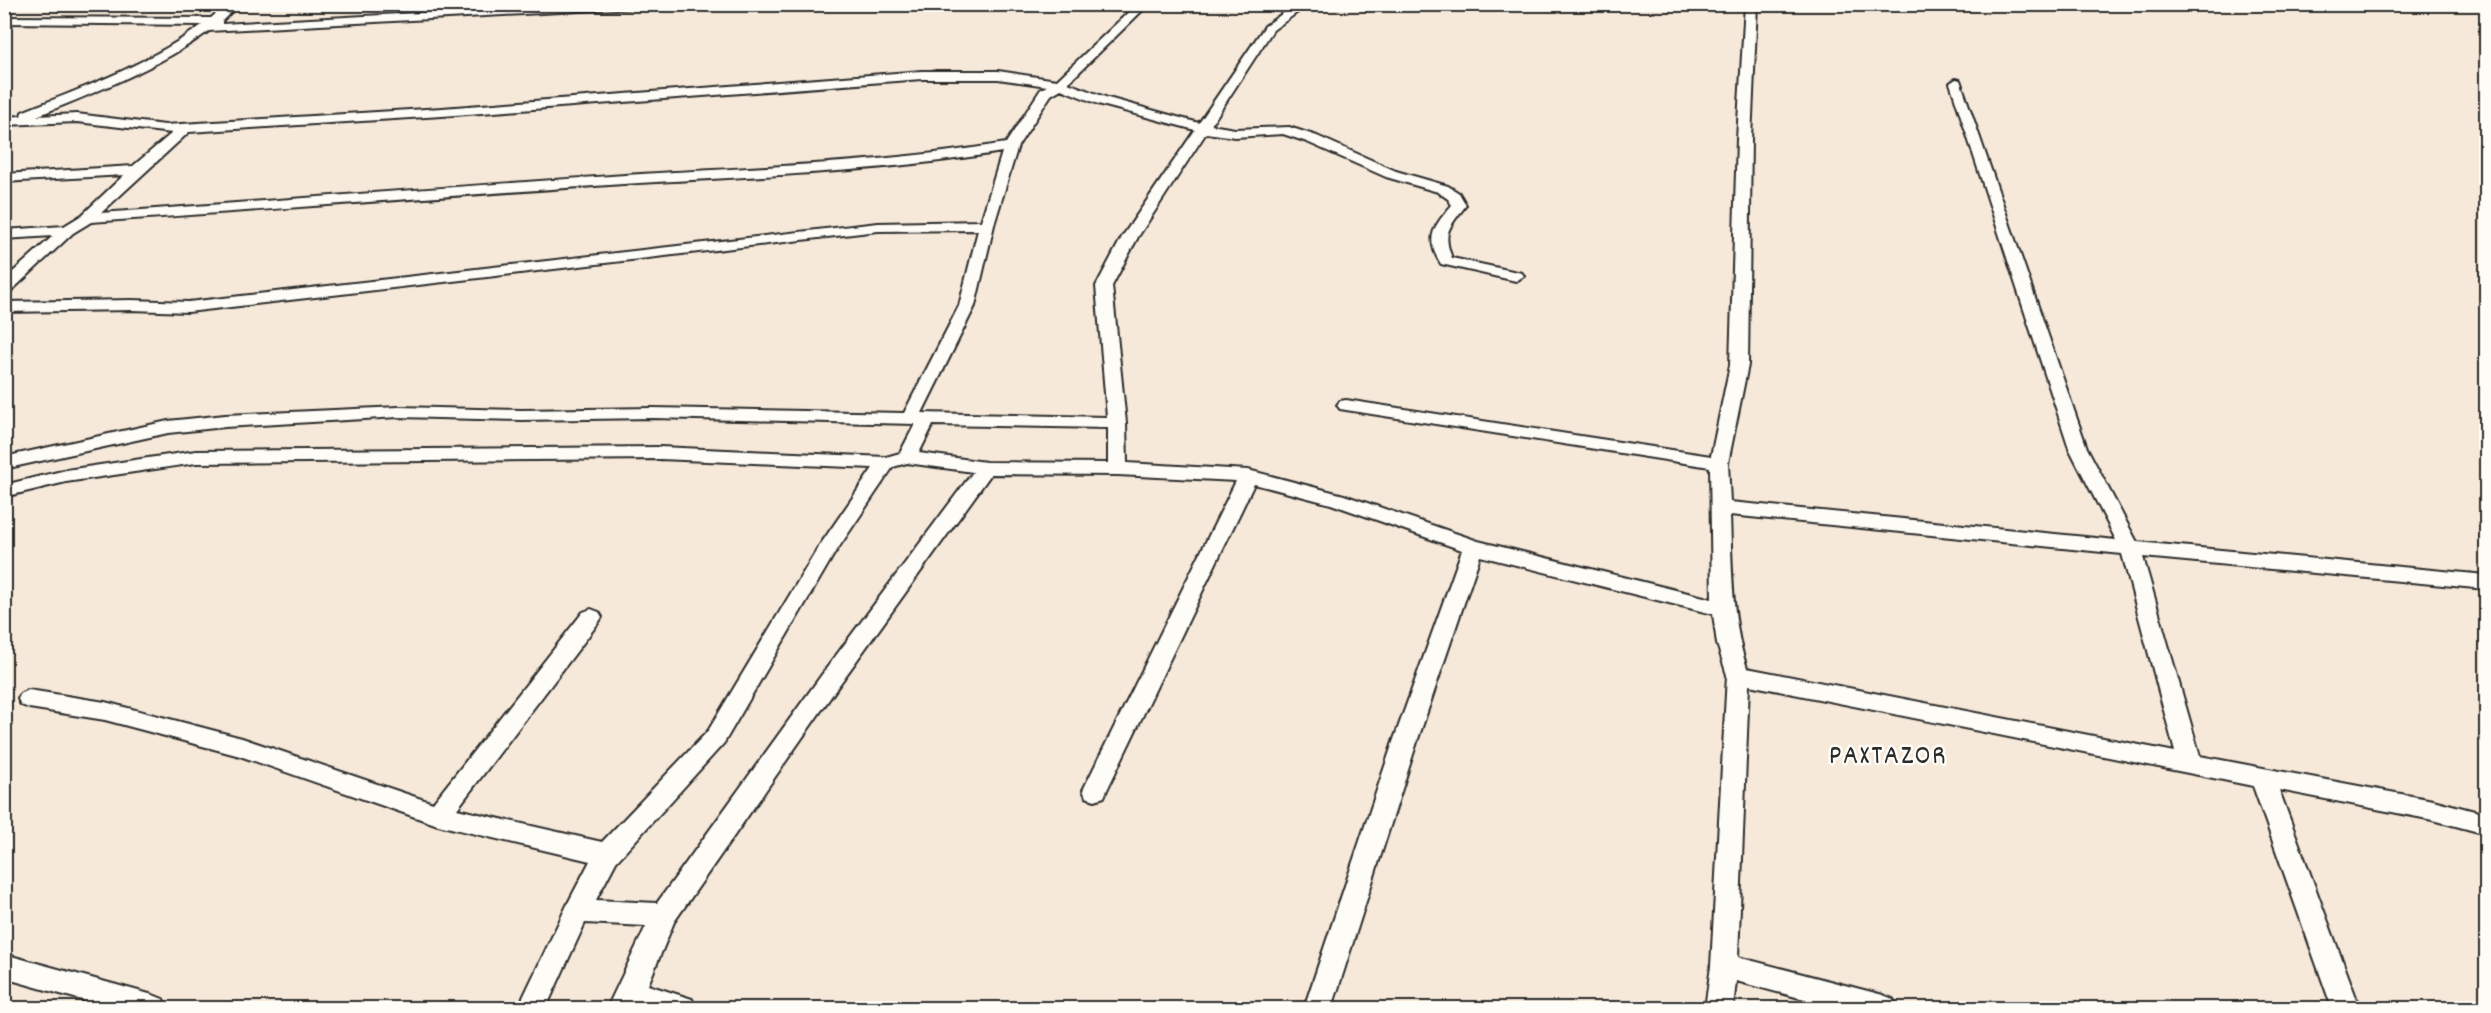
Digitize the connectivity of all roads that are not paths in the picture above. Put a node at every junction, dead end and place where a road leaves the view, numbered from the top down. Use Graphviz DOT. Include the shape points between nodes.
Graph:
graph roads {
  1 [pos="234,4"];
  2 [pos="652,4"];
  3 [pos="1144,4"];
  4 [pos="1304,4"];
  5 [pos="1751,4"];
  6 [pos="631,5"];
  7 [pos="4,20"];
  8 [pos="212,25"];
  9 [pos="1956,83"];
  10 [pos="1060,84"];
  11 [pos="6,122"];
  12 [pos="185,128"];
  13 [pos="1203,128"];
  14 [pos="1011,146"];
  15 [pos="137,170"];
  16 [pos="4,178"];
  17 [pos="87,218"];
  18 [pos="987,225"];
  19 [pos="68,230"];
  20 [pos="4,235"];
  21 [pos="1516,276"];
  22 [pos="4,289"];
  23 [pos="4,307"];
  24 [pos="1346,405"];
  25 [pos="919,417"];
  26 [pos="1117,423"];
  27 [pos="897,460"];
  28 [pos="4,463"];
  29 [pos="1719,463"];
  30 [pos="986,468"];
  31 [pos="1118,469"];
  32 [pos="1248,476"];
  33 [pos="4,491"];
  34 [pos="1721,508"];
  35 [pos="1473,547"];
  36 [pos="2130,548"];
  37 [pos="2487,582"];
  38 [pos="1723,609"];
  39 [pos="591,617"];
  40 [pos="1738,675"];
  41 [pos="29,699"];
  42 [pos="2190,764"];
  43 [pos="2262,777"];
  44 [pos="1095,790"];
  45 [pos="438,815"];
  46 [pos="2487,824"];
  47 [pos="607,855"];
  48 [pos="577,911"];
  49 [pos="664,915"];
  50 [pos="4,966"];
  51 [pos="1724,966"];
  52 [pos="626,1000"];
  53 [pos="153,1008"];
  54 [pos="532,1008"];
  55 [pos="682,1008"];
  56 [pos="1318,1008"];
  57 [pos="1719,1008"];
  58 [pos="1883,1008"];
  59 [pos="2346,1008"];
  1 -- 8 [label="street"];
  2 -- 6 [label="street"];
  3 -- 10 [label="street"];
  4 -- 13 [label="street" via="1269,28"];
  5 -- 29 [label="street" via="1739,365"];
  6 -- 8 [label="street"];
  7 -- 8 [label="street"];
  8 -- 11 [label="street" via="174,52 134,72"];
  9 -- 36 [label="street" via="2078,448"];
  10 -- 12 [label="street" via="998,75 922,75"];
  10 -- 13 [label="street" via="1103,101"];
  10 -- 14 [label="street" via="1046,92"];
  11 -- 12 [label="street" via="77,118"];
  12 -- 15 [label="street"];
  13 -- 21 [label="street" via="1235,133 1284,130 1390,174 1443,189 1459,205 1438,232 1446,261"];
  13 -- 26 [label="street" via="1130,237 1104,286"];
  14 -- 17 [label="street" via="959,156 860,166"];
  14 -- 18 [label="street"];
  15 -- 16 [label="street"];
  15 -- 17 [label="street"];
  17 -- 19 [label="street"];
  18 -- 23 [label="street" via="878,227 188,307"];
  18 -- 25 [label="street" via="968,306"];
  19 -- 20 [label="street"];
  19 -- 22 [label="street"];
  24 -- 29 [label="street"];
  25 -- 26 [label="street"];
  25 -- 27 [label="street"];
  25 -- 28 [label="street" via="399,412 168,427"];
  26 -- 31 [label="street"];
  27 -- 30 [label="street"];
  27 -- 33 [label="street" via="660,453 196,457 66,476"];
  27 -- 47 [label="street" via="825,553 716,737"];
  29 -- 34 [label="street"];
  30 -- 31 [label="street"];
  30 -- 49 [label="street"];
  31 -- 32 [label="street"];
  32 -- 35 [label="street" via="1337,499"];
  32 -- 44 [label="street"];
  34 -- 36 [label="street"];
  34 -- 38 [label="street"];
  35 -- 38 [label="street"];
  35 -- 56 [label="street"];
  36 -- 37 [label="street"];
  36 -- 42 [label="street"];
  38 -- 40 [label="street"];
  39 -- 45 [label="street"];
  40 -- 42 [label="street"];
  40 -- 51 [label="street"];
  41 -- 45 [label="street" via="105,711 242,747"];
  42 -- 43 [label="street"];
  43 -- 46 [label="street"];
  43 -- 59 [label="street"];
  45 -- 47 [label="street"];
  47 -- 48 [label="street"];
  48 -- 49 [label="street"];
  48 -- 54 [label="street"];
  49 -- 52 [label="street"];
  50 -- 53 [label="street"];
  51 -- 57 [label="street"];
  51 -- 58 [label="street"];
  52 -- 55 [label="street"];
}
